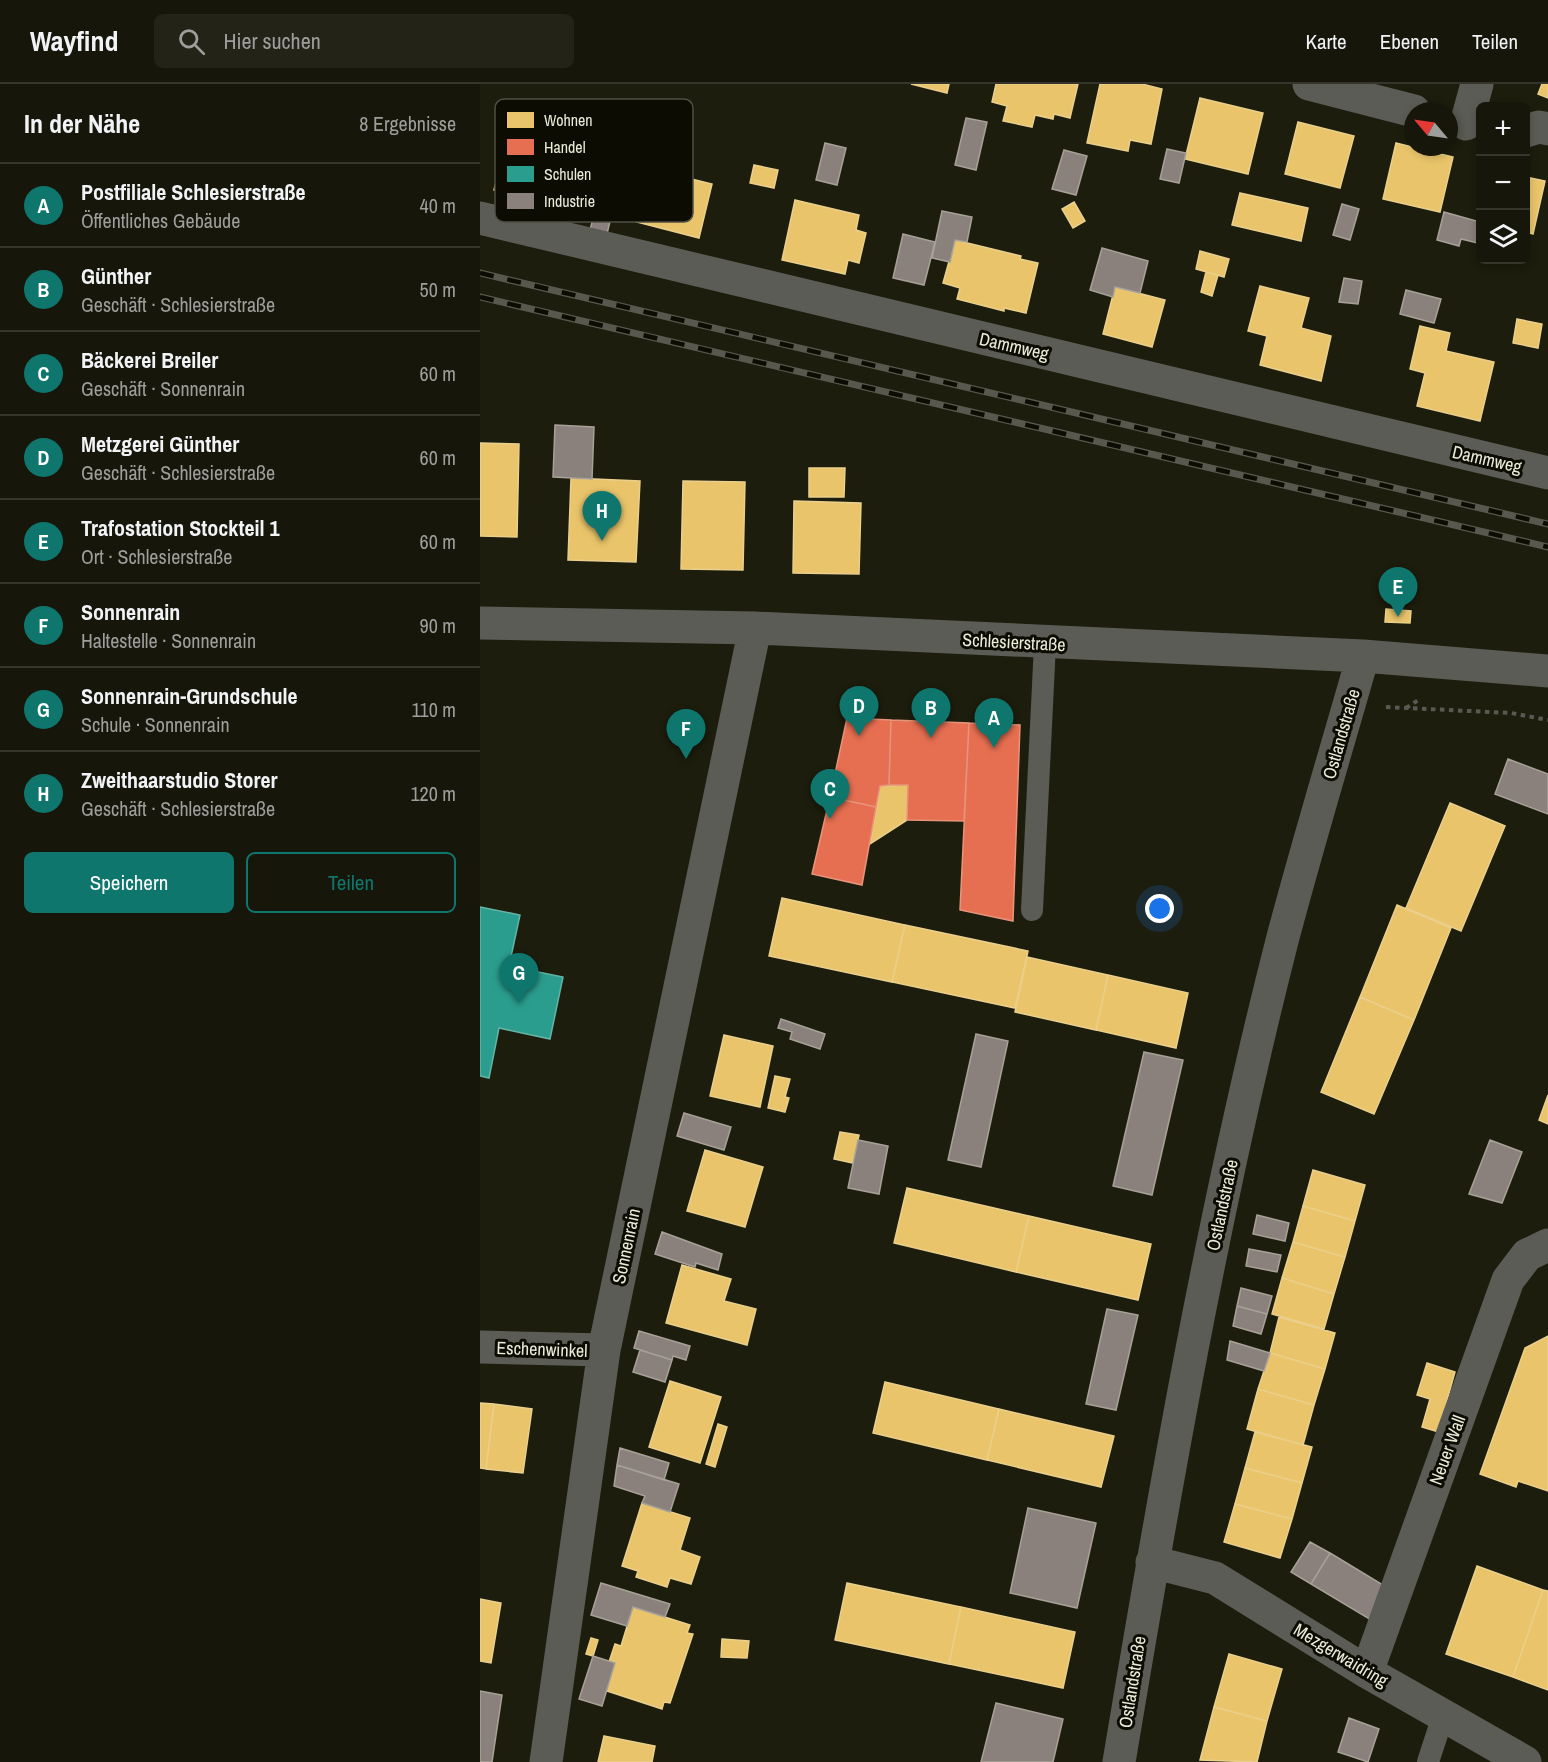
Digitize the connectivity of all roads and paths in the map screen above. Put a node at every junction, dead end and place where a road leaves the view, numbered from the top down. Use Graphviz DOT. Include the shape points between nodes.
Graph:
graph roads {
  1 [pos="1309,84"];
  2 [pos="1477,84"];
  3 [pos="1404,108"];
  4 [pos="1465,124"];
  5 [pos="1548,129"];
  6 [pos="1530,130"];
  7 [pos="480,218"];
  8 [pos="495,222"];
  9 [pos="497,222"];
  10 [pos="1548,473"];
  11 [pos="480,623"];
  12 [pos="755,628"];
  13 [pos="1045,644"];
  14 [pos="1364,656"];
  15 [pos="1548,671"];
  16 [pos="1349,706"];
  17 [pos="1548,720"];
  18 [pos="1032,910"];
  19 [pos="1548,1245"];
  20 [pos="480,1347"];
  21 [pos="604,1350"];
  22 [pos="1152,1562"];
  23 [pos="1367,1672"];
  24 [pos="1443,1716"];
  25 [pos="546,1762"];
  26 [pos="1119,1762"];
  27 [pos="1428,1762"];
  28 [pos="1525,1762"];
  1 -- 3 [label="street"];
  2 -- 4 [label="street"];
  5 -- 6 [label="street"];
  7 -- 8 [label="street, Dammweg"];
  9 -- 10 [label="street, Dammweg"];
  11 -- 12 [label="street, Schlesierstraße"];
  12 -- 13 [label="street, Schlesierstraße"];
  12 -- 21 [label="street, Sonnenrain"];
  13 -- 14 [label="street, Schlesierstraße"];
  13 -- 18 [label="lane"];
  14 -- 15 [label="street, Schlesierstraße"];
  14 -- 16 [label="street, Ostlandstraße"];
  16 -- 17 [label="path" via="1511,713"];
  16 -- 22 [label="street, Ostlandstraße" via="1282,941 1225,1188"];
  19 -- 23 [label="street, Neuer Wall" via="1527,1255 1508,1280"];
  20 -- 21 [label="street, Eschenwinkel"];
  21 -- 25 [label="street, Sonnenrain"];
  22 -- 23 [label="street, Mezgerwaidring" via="1215,1578"];
  22 -- 26 [label="street, Ostlandstraße"];
  23 -- 24 [label="street, Mezgerwaidring"];
  24 -- 27 [label="lane"];
  24 -- 28 [label="street, Mezgerwaidring"];
}
